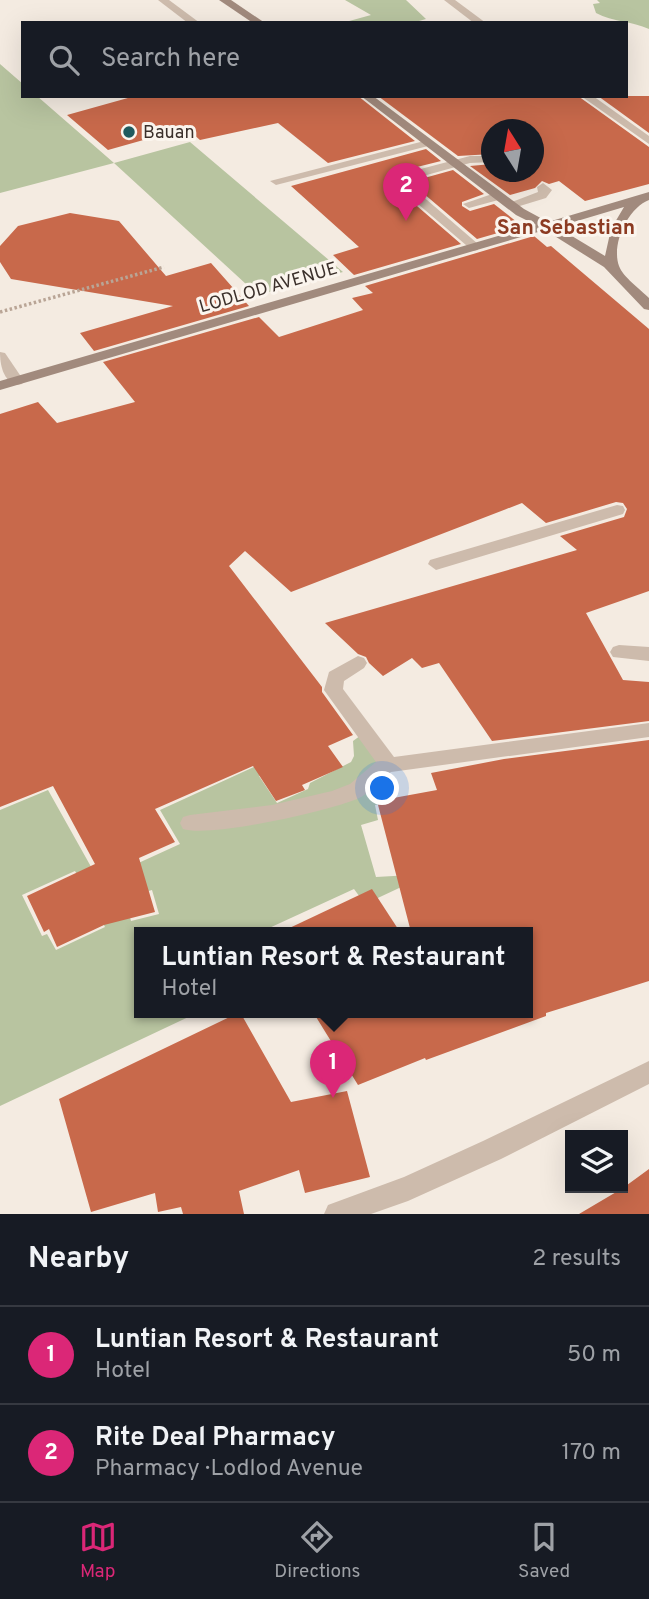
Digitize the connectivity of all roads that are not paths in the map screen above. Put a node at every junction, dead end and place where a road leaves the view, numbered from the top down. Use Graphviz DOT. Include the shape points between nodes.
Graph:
graph roads {
  1 [pos="163,0"];
  2 [pos="224,0"];
  3 [pos="449,0"];
  4 [pos="192,21"];
  5 [pos="257,21"];
  6 [pos="478,21"];
  7 [pos="369,98"];
  8 [pos="589,98"];
  9 [pos="649,141"];
  10 [pos="428,143"];
  11 [pos="481,160"];
  12 [pos="455,164"];
  13 [pos="276,181"];
  14 [pos="543,187"];
  15 [pos="498,196"];
  16 [pos="648,197"];
  17 [pos="469,204"];
  18 [pos="510,205"];
  19 [pos="547,226"];
  20 [pos="473,247"];
  21 [pos="614,267"];
  22 [pos="649,306"];
  23 [pos="0,356"];
  24 [pos="18,381"];
  25 [pos="0,386"];
  26 [pos="617,510"];
  27 [pos="436,564"];
  28 [pos="619,652"];
  29 [pos="649,654"];
  30 [pos="358,663"];
  31 [pos="649,730"];
  32 [pos="390,765"];
  33 [pos="190,823"];
  34 [pos="649,1072"];
  35 [pos="337,1214"];
  1 -- 4 [label="street"];
  2 -- 5 [label="main road"];
  3 -- 6 [label="street"];
  7 -- 10 [label="main road"];
  8 -- 9 [label="street"];
  10 -- 12 [label="main road"];
  10 -- 13 [label="street"];
  11 -- 12 [label="street"];
  12 -- 15 [label="main road"];
  12 -- 20 [label="street" via="398,180 399,185 438,212"];
  14 -- 18 [label="street" via="542,195"];
  15 -- 17 [label="street"];
  15 -- 18 [label="main road"];
  16 -- 19 [label="main road, LODLOD AVENUE"];
  16 -- 21 [label="main road" via="635,203 622,220 612,246"];
  18 -- 19 [label="main road"];
  19 -- 20 [label="main road, LODLOD AVENUE"];
  19 -- 21 [label="main road"];
  20 -- 24 [label="main road, LODLOD AVENUE"];
  21 -- 22 [label="main road"];
  23 -- 24 [label="street"];
  24 -- 25 [label="main road, LODLOD AVENUE"];
  26 -- 27 [label="street"];
  28 -- 29 [label="street"];
  30 -- 32 [label="street" via="335,677 333,690"];
  31 -- 32 [label="street"];
  32 -- 33 [label="street" via="373,773 359,789 334,798"];
  34 -- 35 [label="street" via="492,1150"];
}
